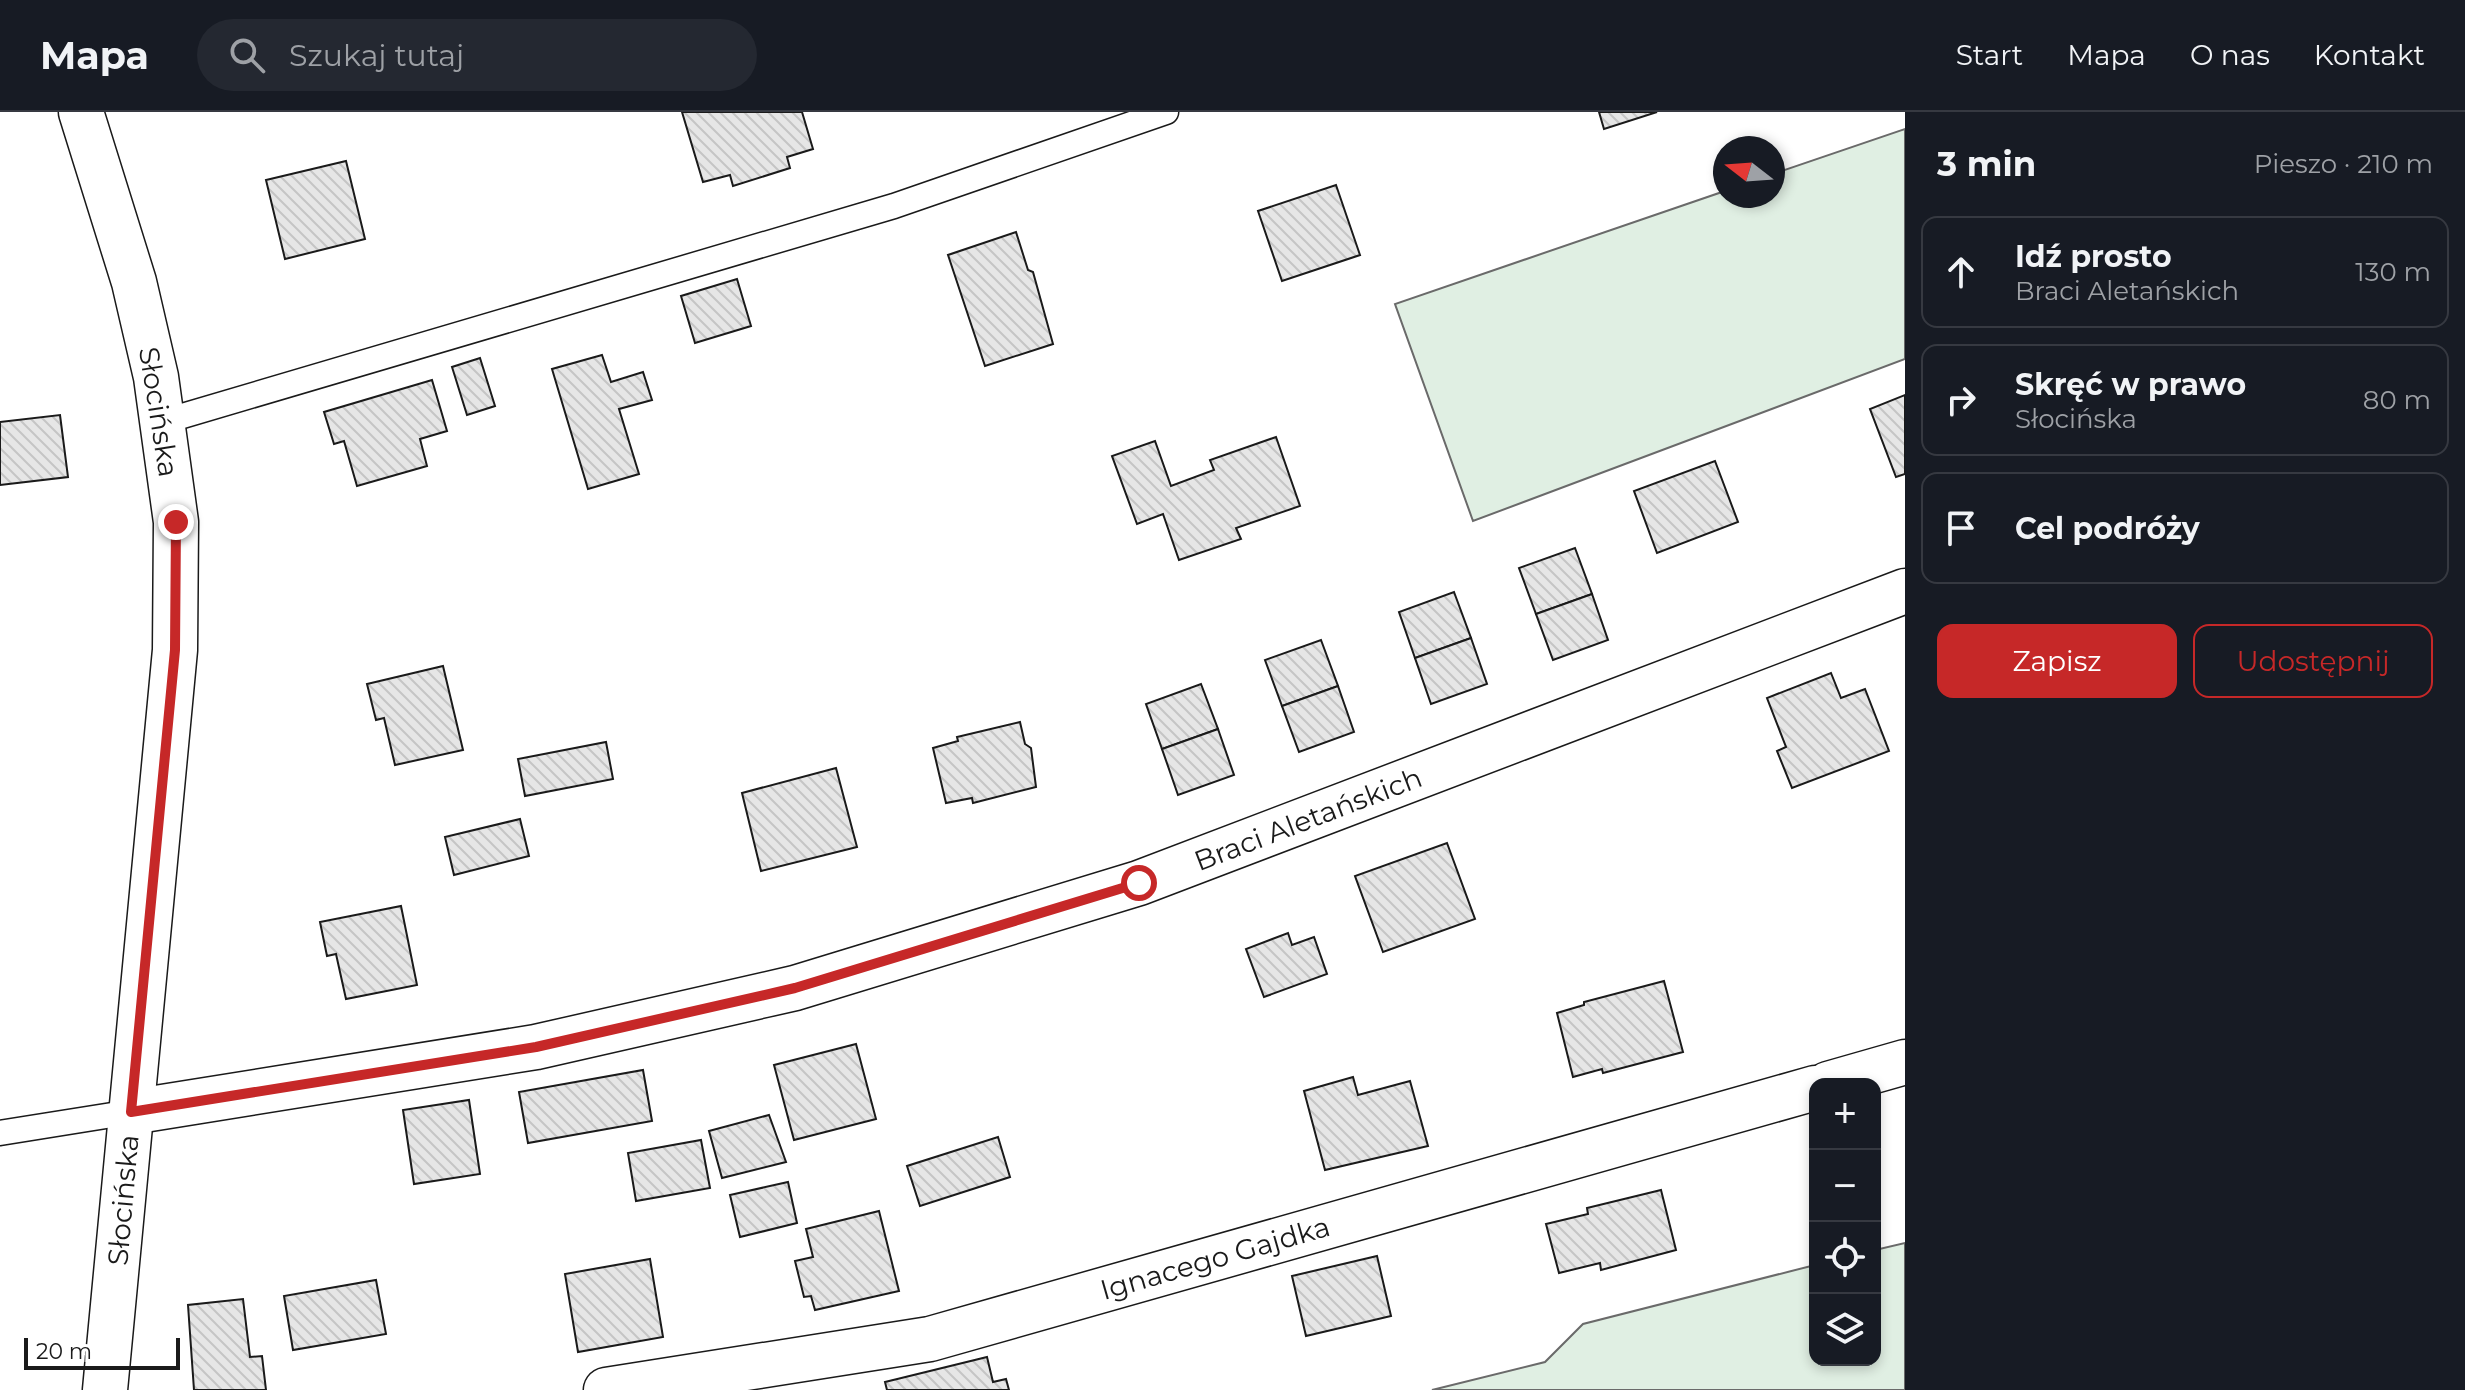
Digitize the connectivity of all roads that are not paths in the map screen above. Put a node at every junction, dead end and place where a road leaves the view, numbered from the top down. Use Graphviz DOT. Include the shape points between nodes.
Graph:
graph roads {
  1 [pos="81,112"];
  2 [pos="1166,112"];
  3 [pos="162,422"];
  4 [pos="1905,591"];
  5 [pos="1905,1062"];
  6 [pos="1849,1078"];
  7 [pos="1809,1090"];
  8 [pos="131,1112"];
  9 [pos="0,1133"];
  10 [pos="105,1390"];
  11 [pos="606,1390"];
  1 -- 3 [label="street, Słocińska" via="134,282"];
  2 -- 3 [label="lane" via="894,206"];
  3 -- 8 [label="street, Słocińska" via="176,522 175,650"];
  4 -- 8 [label="street, Braci Aletańskich" via="1139,883 795,988 536,1047"];
  5 -- 6 [label="street"];
  7 -- 11 [label="street, Ignacego Gajdka" via="930,1339"];
  8 -- 9 [label="lane"];
  8 -- 10 [label="street, Słocińska"];
}
